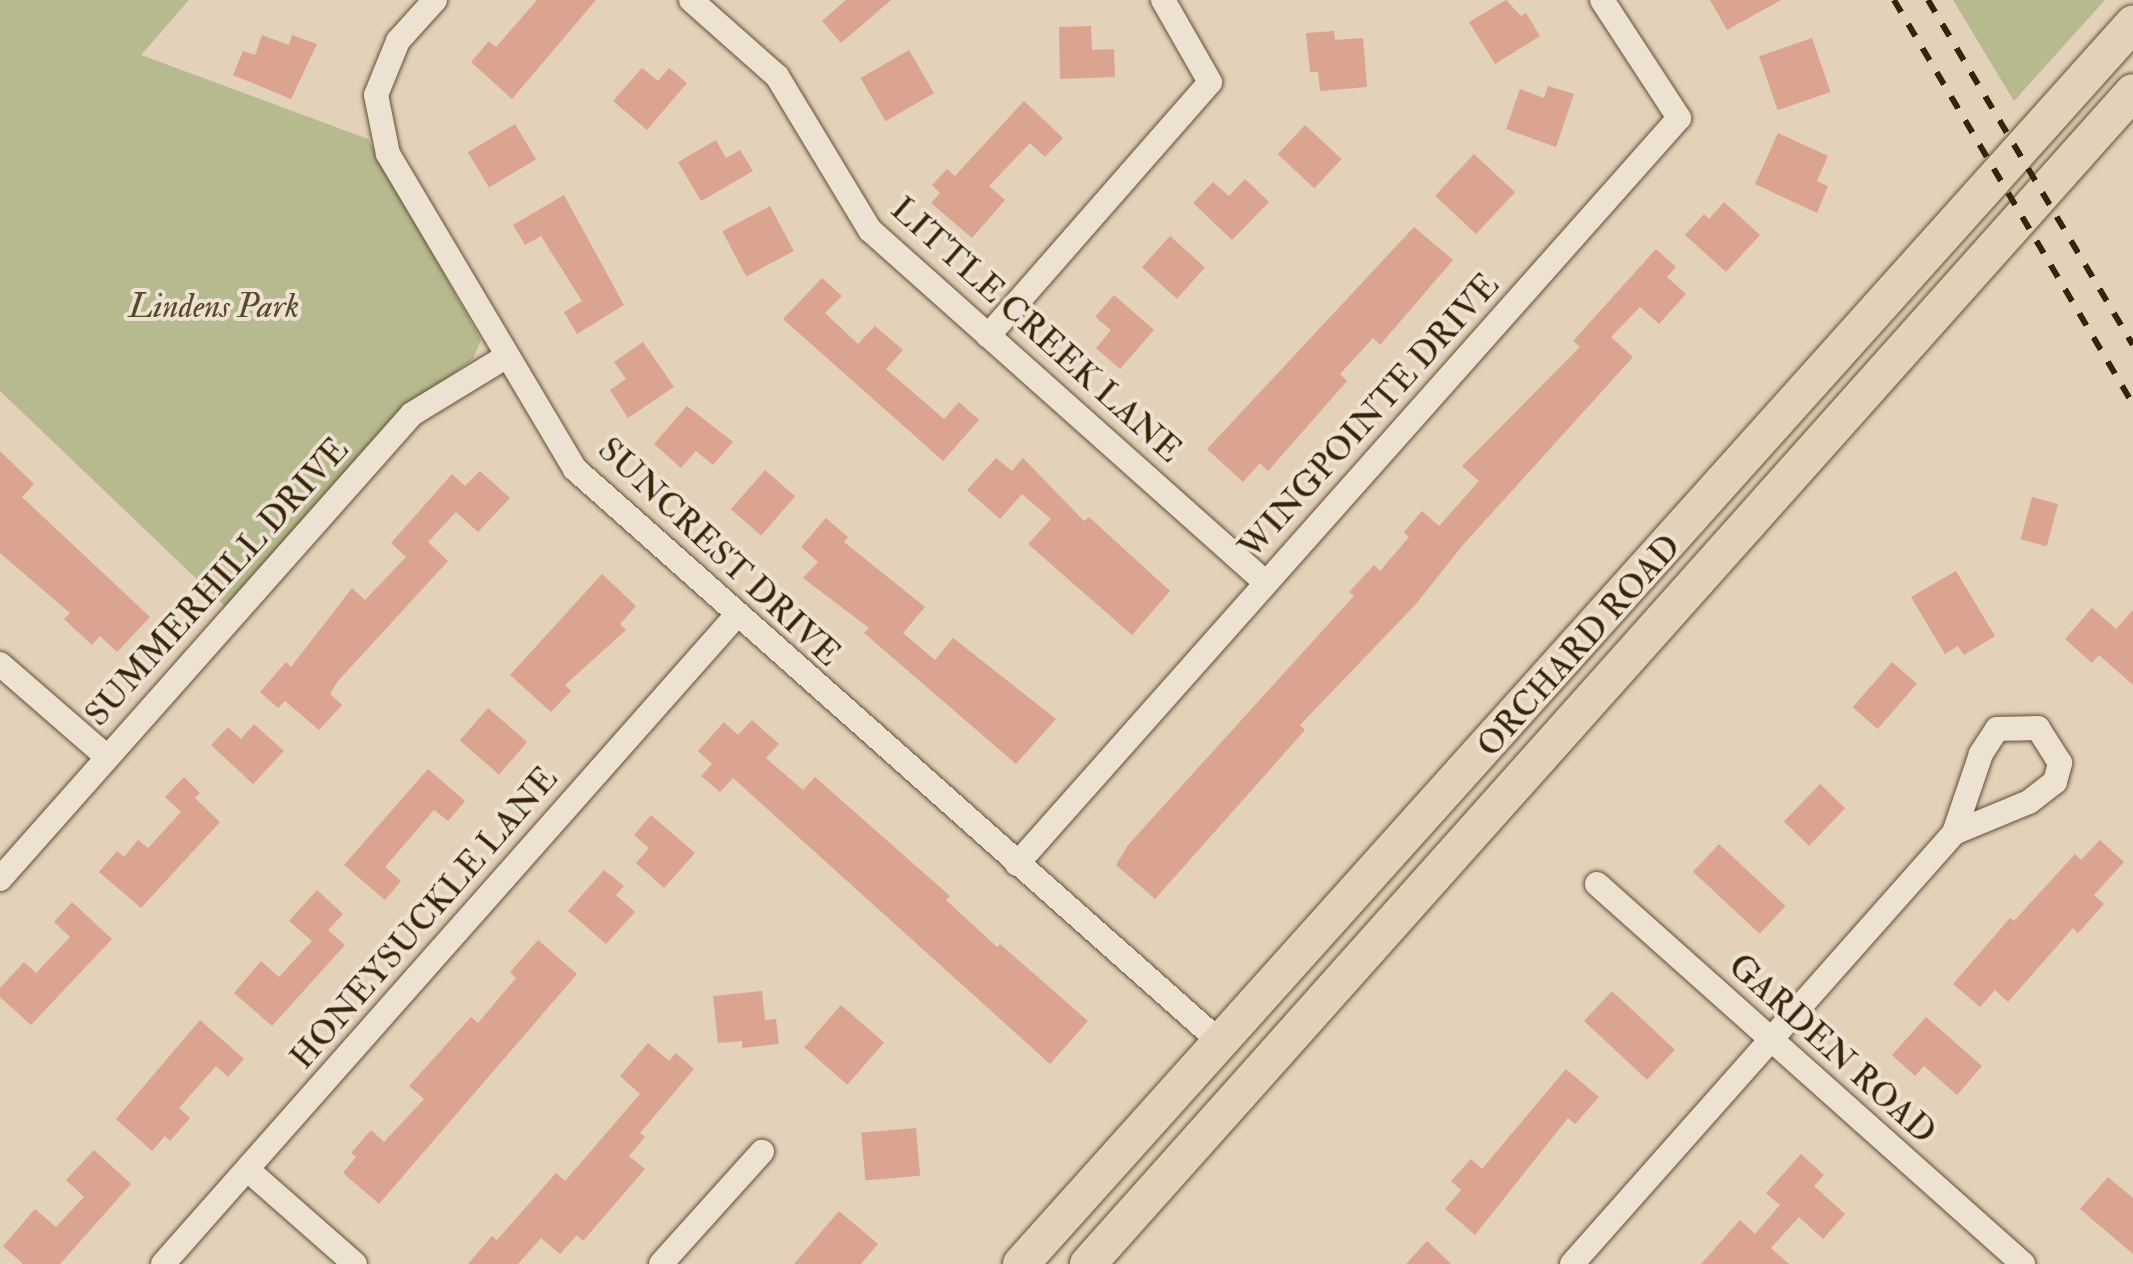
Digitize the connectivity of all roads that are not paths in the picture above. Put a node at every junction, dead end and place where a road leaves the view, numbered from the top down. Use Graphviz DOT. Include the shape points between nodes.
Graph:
graph roads {
  1 [pos="435,0"];
  2 [pos="691,0"];
  3 [pos="1163,0"];
  4 [pos="1602,0"];
  5 [pos="2133,24"];
  6 [pos="2133,92"];
  7 [pos="988,336"];
  8 [pos="507,356"];
  9 [pos="1266,583"];
  10 [pos="735,617"];
  11 [pos="0,664"];
  12 [pos="107,757"];
  13 [pos="1954,833"];
  14 [pos="1017,864"];
  15 [pos="0,879"];
  16 [pos="1597,884"];
  17 [pos="1769,1039"];
  18 [pos="1221,1043"];
  19 [pos="762,1152"];
  20 [pos="248,1170"];
  21 [pos="163,1264"];
  22 [pos="355,1264"];
  23 [pos="661,1264"];
  24 [pos="1021,1264"];
  25 [pos="1088,1264"];
  26 [pos="1572,1264"];
  27 [pos="2023,1264"];
  1 -- 8 [label="street, SUNCREST DRIVE" via="398,41 376,95 388,154"];
  2 -- 7 [label="street, LITTLE CREEK LANE" via="777,76 870,230"];
  3 -- 7 [label="street" via="1210,82"];
  4 -- 9 [label="street, WINGPOINTE DRIVE" via="1679,118"];
  5 -- 18 [label="main road, ORCHARD ROAD"];
  6 -- 25 [label="main road, ORCHARD ROAD"];
  7 -- 9 [label="street, LITTLE CREEK LANE"];
  8 -- 10 [label="street, SUNCREST DRIVE" via="575,469"];
  8 -- 12 [label="street, SUMMERHILL DRIVE" via="412,414"];
  9 -- 14 [label="street, WINGPOINTE DRIVE"];
  10 -- 14 [label="street, SUNCREST DRIVE"];
  10 -- 20 [label="street, HONEYSUCKLE LANE"];
  11 -- 12 [label="street"];
  12 -- 15 [label="street, SUMMERHILL DRIVE"];
  13 -- 13 [label="street" via="1981,754 1997,729 2038,728 2060,763 2055,782 2029,802"];
  13 -- 17 [label="street"];
  14 -- 18 [label="street, SUNCREST DRIVE"];
  16 -- 17 [label="street, GARDEN ROAD"];
  17 -- 26 [label="street"];
  17 -- 27 [label="street, GARDEN ROAD"];
  18 -- 24 [label="main road, ORCHARD ROAD"];
  19 -- 23 [label="street"];
  20 -- 21 [label="street, HONEYSUCKLE LANE"];
  20 -- 22 [label="street"];
}
